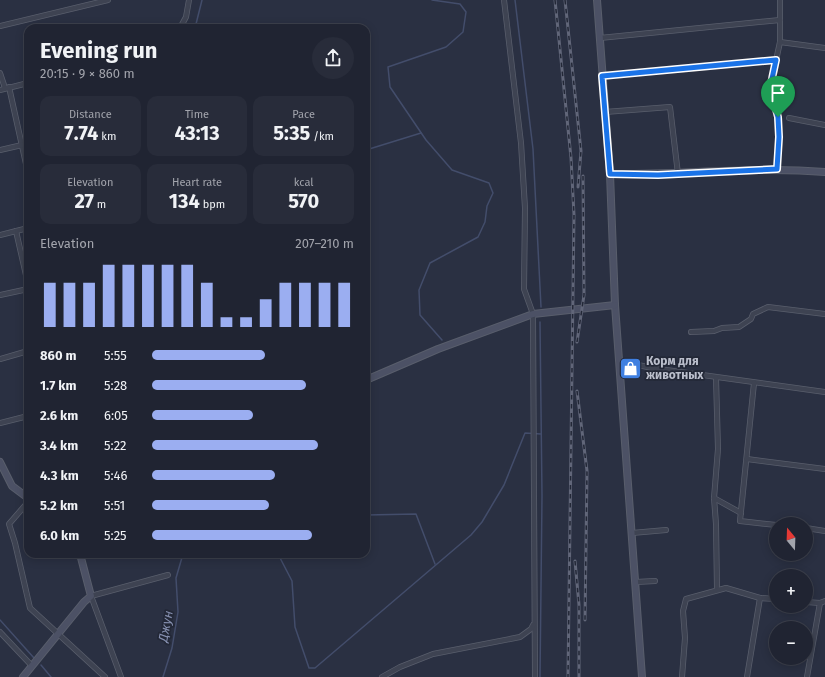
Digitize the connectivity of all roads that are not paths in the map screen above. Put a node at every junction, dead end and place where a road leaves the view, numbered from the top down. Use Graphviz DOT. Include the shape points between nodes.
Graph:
graph roads {
  1 [pos="108,0"];
  2 [pos="189,0"];
  3 [pos="504,0"];
  4 [pos="597,0"];
  5 [pos="780,0"];
  6 [pos="780,20"];
  7 [pos="182,24"];
  8 [pos="0,26"];
  9 [pos="600,38"];
  10 [pos="780,42"];
  11 [pos="825,48"];
  12 [pos="776,60"];
  13 [pos="0,73"];
  14 [pos="602,76"];
  15 [pos="24,84"];
  16 [pos="4,88"];
  17 [pos="605,112"];
  18 [pos="789,118"];
  19 [pos="825,125"];
  20 [pos="22,145"];
  21 [pos="0,150"];
  22 [pos="24,153"];
  23 [pos="777,169"];
  24 [pos="825,172"];
  25 [pos="610,174"];
  26 [pos="678,174"];
  27 [pos="24,229"];
  28 [pos="16,231"];
  29 [pos="0,235"];
  30 [pos="24,266"];
  31 [pos="24,290"];
  32 [pos="0,295"];
  33 [pos="616,305"];
  34 [pos="533,314"];
  35 [pos="825,314"];
  36 [pos="691,332"];
  37 [pos="24,352"];
  38 [pos="0,359"];
  39 [pos="620,361"];
  40 [pos="370,378"];
  41 [pos="716,378"];
  42 [pos="754,383"];
  43 [pos="825,392"];
  44 [pos="24,417"];
  45 [pos="0,423"];
  46 [pos="746,460"];
  47 [pos="0,462"];
  48 [pos="825,469"];
  49 [pos="24,495"];
  50 [pos="714,498"];
  51 [pos="24,506"];
  52 [pos="741,513"];
  53 [pos="769,524"];
  54 [pos="813,529"];
  55 [pos="666,530"];
  56 [pos="825,530"];
  57 [pos="632,533"];
  58 [pos="81,558"];
  59 [pos="168,575"];
  60 [pos="655,581"];
  61 [pos="636,582"];
  62 [pos="717,589"];
  63 [pos="91,596"];
  64 [pos="760,598"];
  65 [pos="769,599"];
  66 [pos="823,602"];
  67 [pos="534,623"];
  68 [pos="0,632"];
  69 [pos="58,634"];
  70 [pos="534,635"];
  71 [pos="520,637"];
  72 [pos="32,666"];
  73 [pos="23,677"];
  74 [pos="105,677"];
  75 [pos="121,677"];
  76 [pos="382,677"];
  77 [pos="535,677"];
  78 [pos="642,677"];
  79 [pos="682,677"];
  80 [pos="747,677"];
  81 [pos="807,677"];
  1 -- 8 [label="street"];
  2 -- 7 [label="street"];
  3 -- 34 [label="street" via="521,143 525,208 524,289"];
  4 -- 9 [label="main road"];
  5 -- 6 [label="street"];
  6 -- 9 [label="street"];
  6 -- 10 [label="street"];
  9 -- 14 [label="main road"];
  10 -- 11 [label="street"];
  10 -- 12 [label="street"];
  12 -- 14 [label="street"];
  12 -- 23 [label="street" via="770,88 778,117"];
  13 -- 16 [label="street"];
  14 -- 17 [label="main road"];
  15 -- 16 [label="street"];
  16 -- 20 [label="street"];
  17 -- 25 [label="main road"];
  17 -- 26 [label="street" via="670,107"];
  18 -- 19 [label="street"];
  20 -- 21 [label="street"];
  20 -- 22 [label="street"];
  23 -- 24 [label="main road"];
  23 -- 26 [label="main road"];
  25 -- 26 [label="main road"];
  25 -- 33 [label="main road"];
  27 -- 28 [label="street"];
  28 -- 29 [label="street"];
  28 -- 30 [label="street"];
  31 -- 32 [label="street"];
  33 -- 34 [label="main road"];
  33 -- 39 [label="main road"];
  34 -- 40 [label="main road" via="438,349"];
  34 -- 67 [label="street"];
  35 -- 36 [label="street" via="768,307 753,314 739,326"];
  37 -- 38 [label="street"];
  39 -- 41 [label="street"];
  39 -- 57 [label="main road"];
  41 -- 42 [label="street"];
  41 -- 50 [label="street" via="718,449"];
  42 -- 43 [label="street"];
  42 -- 46 [label="street"];
  44 -- 45 [label="street"];
  46 -- 48 [label="street"];
  46 -- 52 [label="street"];
  47 -- 49 [label="main road" via="12,486"];
  50 -- 52 [label="street"];
  50 -- 62 [label="street"];
  51 -- 69 [label="street" via="8,524 30,608"];
  52 -- 53 [label="street" via="740,521"];
  54 -- 56 [label="street"];
  55 -- 57 [label="street"];
  57 -- 61 [label="main road"];
  58 -- 63 [label="main road"];
  59 -- 63 [label="street"];
  60 -- 61 [label="street"];
  61 -- 78 [label="main road"];
  62 -- 64 [label="street" via="726,588"];
  62 -- 79 [label="street" via="686,599 683,611 685,638"];
  63 -- 69 [label="main road"];
  63 -- 75 [label="street"];
  64 -- 65 [label="street"];
  64 -- 80 [label="street"];
  66 -- 81 [label="street"];
  67 -- 70 [label="street"];
  67 -- 71 [label="street" via="531,629"];
  68 -- 72 [label="street"];
  69 -- 72 [label="main road"];
  69 -- 74 [label="street"];
  70 -- 71 [label="street"];
  70 -- 77 [label="street"];
  71 -- 76 [label="street" via="433,654"];
  72 -- 73 [label="main road"];
}
